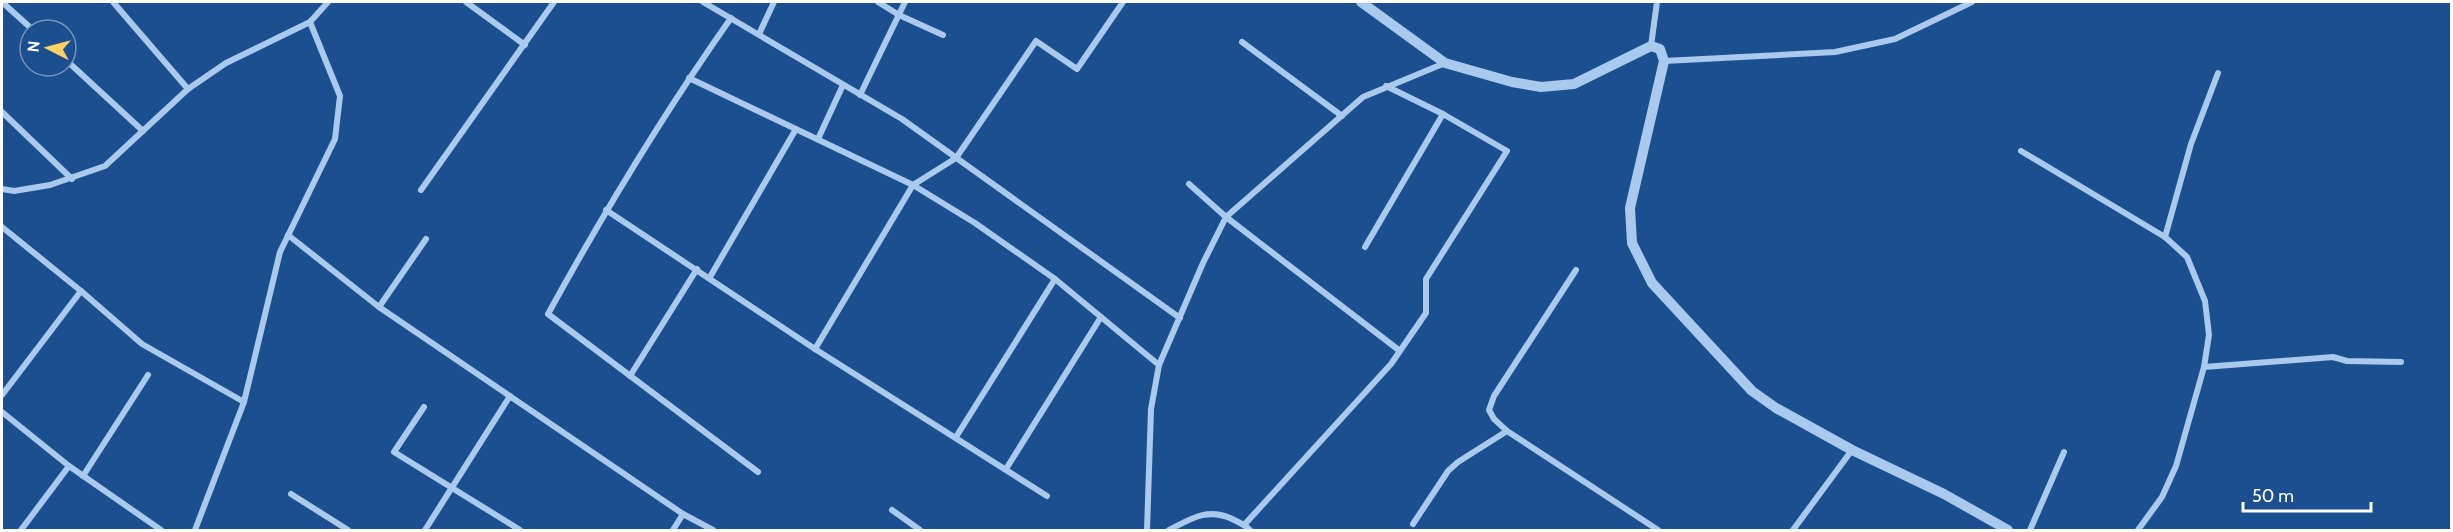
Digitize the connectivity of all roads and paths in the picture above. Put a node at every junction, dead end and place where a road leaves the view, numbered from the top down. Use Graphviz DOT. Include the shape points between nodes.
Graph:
graph roads {
  1 [pos="2,2"];
  2 [pos="113,2"];
  3 [pos="328,2"];
  4 [pos="466,2"];
  5 [pos="554,2"];
  6 [pos="703,2"];
  7 [pos="774,2"];
  8 [pos="879,2"];
  9 [pos="905,2"];
  10 [pos="1123,2"];
  11 [pos="1361,2"];
  12 [pos="1658,2"];
  13 [pos="1972,2"];
  14 [pos="899,15"];
  15 [pos="20,18"];
  16 [pos="731,18"];
  17 [pos="310,22"];
  18 [pos="759,34"];
  19 [pos="944,35"];
  20 [pos="1242,42"];
  21 [pos="525,45"];
  22 [pos="1651,46"];
  23 [pos="1664,61"];
  24 [pos="1445,63"];
  25 [pos="78,71"];
  26 [pos="2218,73"];
  27 [pos="689,78"];
  28 [pos="843,85"];
  29 [pos="1386,86"];
  30 [pos="188,89"];
  31 [pos="860,95"];
  32 [pos="2,112"];
  33 [pos="1443,114"];
  34 [pos="1342,116"];
  35 [pos="796,129"];
  36 [pos="143,131"];
  37 [pos="818,139"];
  38 [pos="2021,151"];
  39 [pos="956,158"];
  40 [pos="72,179"];
  41 [pos="913,184"];
  42 [pos="1189,184"];
  43 [pos="2,189"];
  44 [pos="421,190"];
  45 [pos="606,210"];
  46 [pos="1226,217"];
  47 [pos="2,228"];
  48 [pos="288,235"];
  49 [pos="2165,237"];
  50 [pos="426,239"];
  51 [pos="1365,247"];
  52 [pos="697,269"];
  53 [pos="1576,270"];
  54 [pos="710,277"];
  55 [pos="1055,279"];
  56 [pos="81,291"];
  57 [pos="379,308"];
  58 [pos="1101,317"];
  59 [pos="1180,318"];
  60 [pos="815,349"];
  61 [pos="1400,351"];
  62 [pos="2401,363"];
  63 [pos="1159,365"];
  64 [pos="2204,367"];
  65 [pos="148,375"];
  66 [pos="630,375"];
  67 [pos="2,395"];
  68 [pos="510,396"];
  69 [pos="244,402"];
  70 [pos="424,407"];
  71 [pos="2,412"];
  72 [pos="1507,431"];
  73 [pos="956,437"];
  74 [pos="1852,450"];
  75 [pos="2064,452"];
  76 [pos="69,466"];
  77 [pos="1006,469"];
  78 [pos="758,472"];
  79 [pos="83,476"];
  80 [pos="452,487"];
  81 [pos="291,494"];
  82 [pos="1047,496"];
  83 [pos="892,510"];
  84 [pos="683,514"];
  85 [pos="1245,524"];
  86 [pos="1413,524"];
  87 [pos="21,531"];
  88 [pos="160,531"];
  89 [pos="195,531"];
  90 [pos="348,531"];
  91 [pos="425,531"];
  92 [pos="520,531"];
  93 [pos="673,531"];
  94 [pos="713,531"];
  95 [pos="920,531"];
  96 [pos="1147,531"];
  97 [pos="1169,531"];
  98 [pos="1250,531"];
  99 [pos="1658,531"];
  100 [pos="1793,531"];
  101 [pos="2008,531"];
  102 [pos="2030,531"];
  103 [pos="2138,531"];
  1 -- 15 [label="street"];
  2 -- 30 [label="street"];
  3 -- 17 [label="street"];
  4 -- 21 [label="street"];
  5 -- 21 [label="street"];
  6 -- 16 [label="street"];
  7 -- 18 [label="street"];
  8 -- 14 [label="street"];
  9 -- 14 [label="street"];
  10 -- 39 [label="street" via="1077,69 1036,40"];
  11 -- 24 [label="street"];
  12 -- 22 [label="street"];
  13 -- 23 [label="street" via="1895,39 1835,52"];
  14 -- 19 [label="street"];
  14 -- 31 [label="street"];
  16 -- 18 [label="street"];
  16 -- 27 [label="street"];
  17 -- 30 [label="street" via="226,63"];
  17 -- 48 [label="street" via="340,96 335,139"];
  18 -- 28 [label="street"];
  20 -- 34 [label="street"];
  21 -- 44 [label="street"];
  22 -- 23 [label="street" via="1660,49"];
  22 -- 24 [label="street" via="1574,84 1541,87"];
  23 -- 74 [label="street" via="1630,207 1632,243 1652,283 1752,391"];
  24 -- 29 [label="street"];
  25 -- 36 [label="street"];
  26 -- 49 [label="street" via="2191,144"];
  27 -- 35 [label="street"];
  27 -- 45 [label="street"];
  28 -- 31 [label="street"];
  28 -- 37 [label="street"];
  29 -- 33 [label="street"];
  29 -- 34 [label="street" via="1363,97"];
  30 -- 36 [label="street"];
  31 -- 39 [label="street"];
  32 -- 40 [label="street"];
  33 -- 51 [label="street"];
  33 -- 61 [label="street" via="1507,151 1426,279 1426,313"];
  34 -- 46 [label="street"];
  35 -- 37 [label="street"];
  35 -- 54 [label="street"];
  36 -- 40 [label="street" via="105,166"];
  37 -- 41 [label="street"];
  38 -- 49 [label="street"];
  39 -- 41 [label="street"];
  39 -- 59 [label="street"];
  40 -- 43 [label="street" via="14,191"];
  41 -- 55 [label="street"];
  41 -- 60 [label="street"];
  42 -- 46 [label="street"];
  45 -- 52 [label="street"];
  45 -- 66 [label="street" via="548,314"];
  46 -- 59 [label="street"];
  46 -- 61 [label="street"];
  47 -- 56 [label="street"];
  48 -- 57 [label="street"];
  48 -- 69 [label="street" via="280,252"];
  49 -- 64 [label="street" via="2187,257 2205,301 2209,335"];
  50 -- 57 [label="street"];
  52 -- 54 [label="street"];
  52 -- 66 [label="street"];
  53 -- 72 [label="street" via="1490,402 1494,419"];
  54 -- 60 [label="street"];
  55 -- 58 [label="street"];
  55 -- 73 [label="street"];
  56 -- 67 [label="street"];
  56 -- 69 [label="street" via="142,344"];
  57 -- 68 [label="street"];
  58 -- 63 [label="street"];
  58 -- 77 [label="street"];
  59 -- 63 [label="street"];
  60 -- 73 [label="street"];
  61 -- 85 [label="street"];
  62 -- 64 [label="street" via="2333,357"];
  63 -- 96 [label="street" via="1151,410"];
  64 -- 103 [label="street" via="2176,466 2162,497"];
  65 -- 79 [label="street"];
  66 -- 78 [label="street"];
  68 -- 80 [label="street"];
  68 -- 84 [label="street"];
  69 -- 89 [label="street"];
  70 -- 80 [label="street" via="394,452"];
  71 -- 76 [label="street"];
  72 -- 86 [label="street" via="1448,471"];
  72 -- 99 [label="street"];
  73 -- 77 [label="street"];
  74 -- 100 [label="street"];
  74 -- 101 [label="street" via="1944,494"];
  75 -- 102 [label="street"];
  76 -- 79 [label="street"];
  76 -- 87 [label="street"];
  77 -- 82 [label="street"];
  79 -- 88 [label="street"];
  80 -- 91 [label="street"];
  80 -- 92 [label="street"];
  81 -- 90 [label="street"];
  83 -- 95 [label="street"];
  84 -- 93 [label="street"];
  84 -- 94 [label="street"];
  85 -- 97 [label="street" via="1219,513 1203,513"];
  85 -- 98 [label="street"];
}
